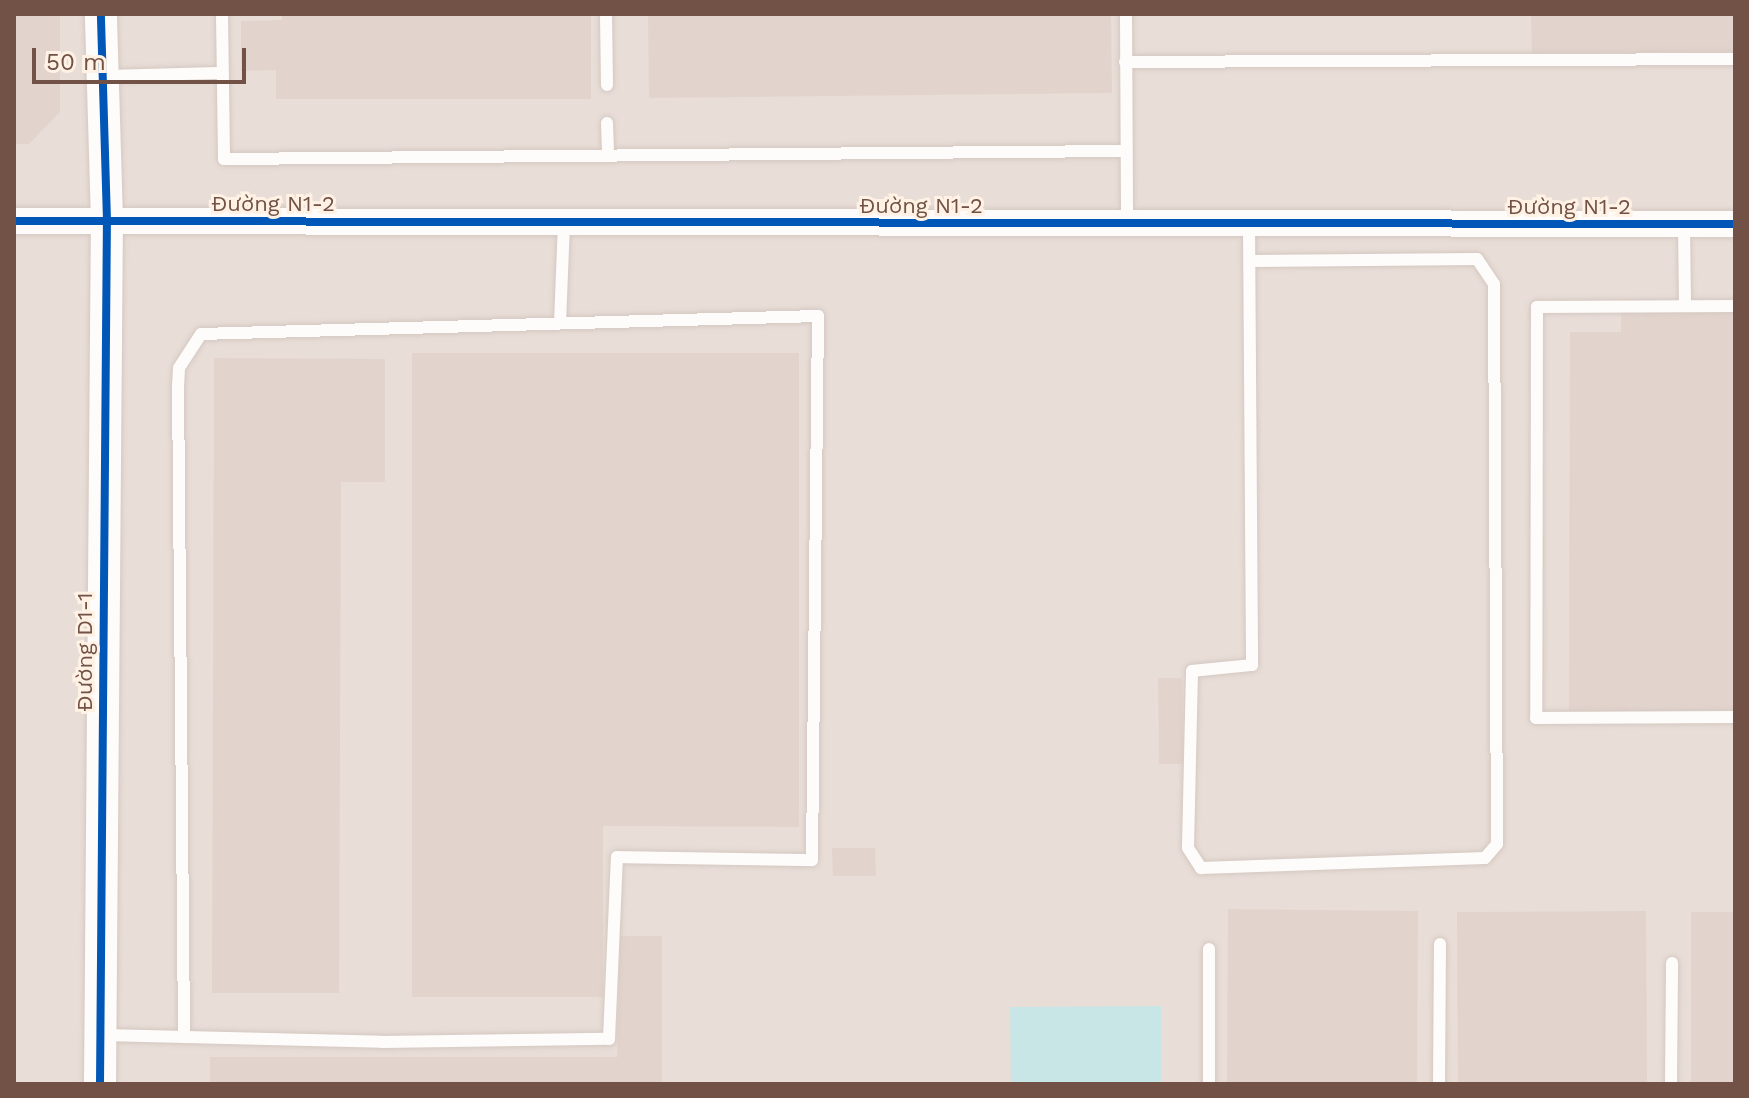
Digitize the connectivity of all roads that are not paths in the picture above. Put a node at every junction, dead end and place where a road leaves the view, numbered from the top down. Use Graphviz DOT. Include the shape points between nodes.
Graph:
graph roads {
  1 [pos="101,14"];
  2 [pos="222,14"];
  3 [pos="606,14"];
  4 [pos="1126,14"];
  5 [pos="1735,59"];
  6 [pos="1125,62"];
  7 [pos="222,73"];
  8 [pos="101,76"];
  9 [pos="607,85"];
  10 [pos="607,123"];
  11 [pos="1126,151"];
  12 [pos="608,153"];
  13 [pos="14,221"];
  14 [pos="107,221"];
  15 [pos="564,223"];
  16 [pos="1684,224"];
  17 [pos="1735,224"];
  18 [pos="1127,225"];
  19 [pos="1249,226"];
  20 [pos="1251,261"];
  21 [pos="1685,306"];
  22 [pos="1735,306"];
  23 [pos="560,323"];
  24 [pos="1735,717"];
  25 [pos="1440,944"];
  26 [pos="1209,949"];
  27 [pos="1672,963"];
  28 [pos="100,1035"];
  29 [pos="184,1037"];
  30 [pos="100,1084"];
  31 [pos="1209,1084"];
  32 [pos="1439,1084"];
  33 [pos="1671,1084"];
  1 -- 8 [label="street, Đường D1-1"];
  2 -- 7 [label="lane"];
  3 -- 9 [label="lane"];
  4 -- 6 [label="lane"];
  5 -- 6 [label="lane"];
  6 -- 11 [label="lane"];
  7 -- 8 [label="lane"];
  7 -- 12 [label="lane" via="224,159"];
  8 -- 14 [label="street, Đường D1-1"];
  10 -- 12 [label="lane"];
  11 -- 12 [label="lane"];
  11 -- 18 [label="lane"];
  13 -- 14 [label="street, Đường N1-2"];
  14 -- 15 [label="street, Đường N1-2"];
  14 -- 28 [label="street, Đường D1-1"];
  15 -- 18 [label="street, Đường N1-2"];
  15 -- 23 [label="lane"];
  16 -- 17 [label="street, Đường N1-2"];
  16 -- 19 [label="street, Đường N1-2"];
  16 -- 21 [label="lane"];
  18 -- 19 [label="street, Đường N1-2"];
  19 -- 20 [label="lane"];
  20 -- 20 [label="lane" via="1477,259 1494,284 1497,844 1485,858 1201,868 1188,848 1192,671 1252,665"];
  21 -- 22 [label="lane"];
  21 -- 24 [label="lane" via="1537,307 1536,718"];
  23 -- 29 [label="lane" via="222,331 201,334 179,368"];
  23 -- 29 [label="lane" via="818,316 812,860 617,857 609,1039"];
  25 -- 32 [label="lane"];
  26 -- 31 [label="lane"];
  27 -- 33 [label="lane"];
  28 -- 29 [label="lane"];
  28 -- 30 [label="street, Đường D1-1"];
}
